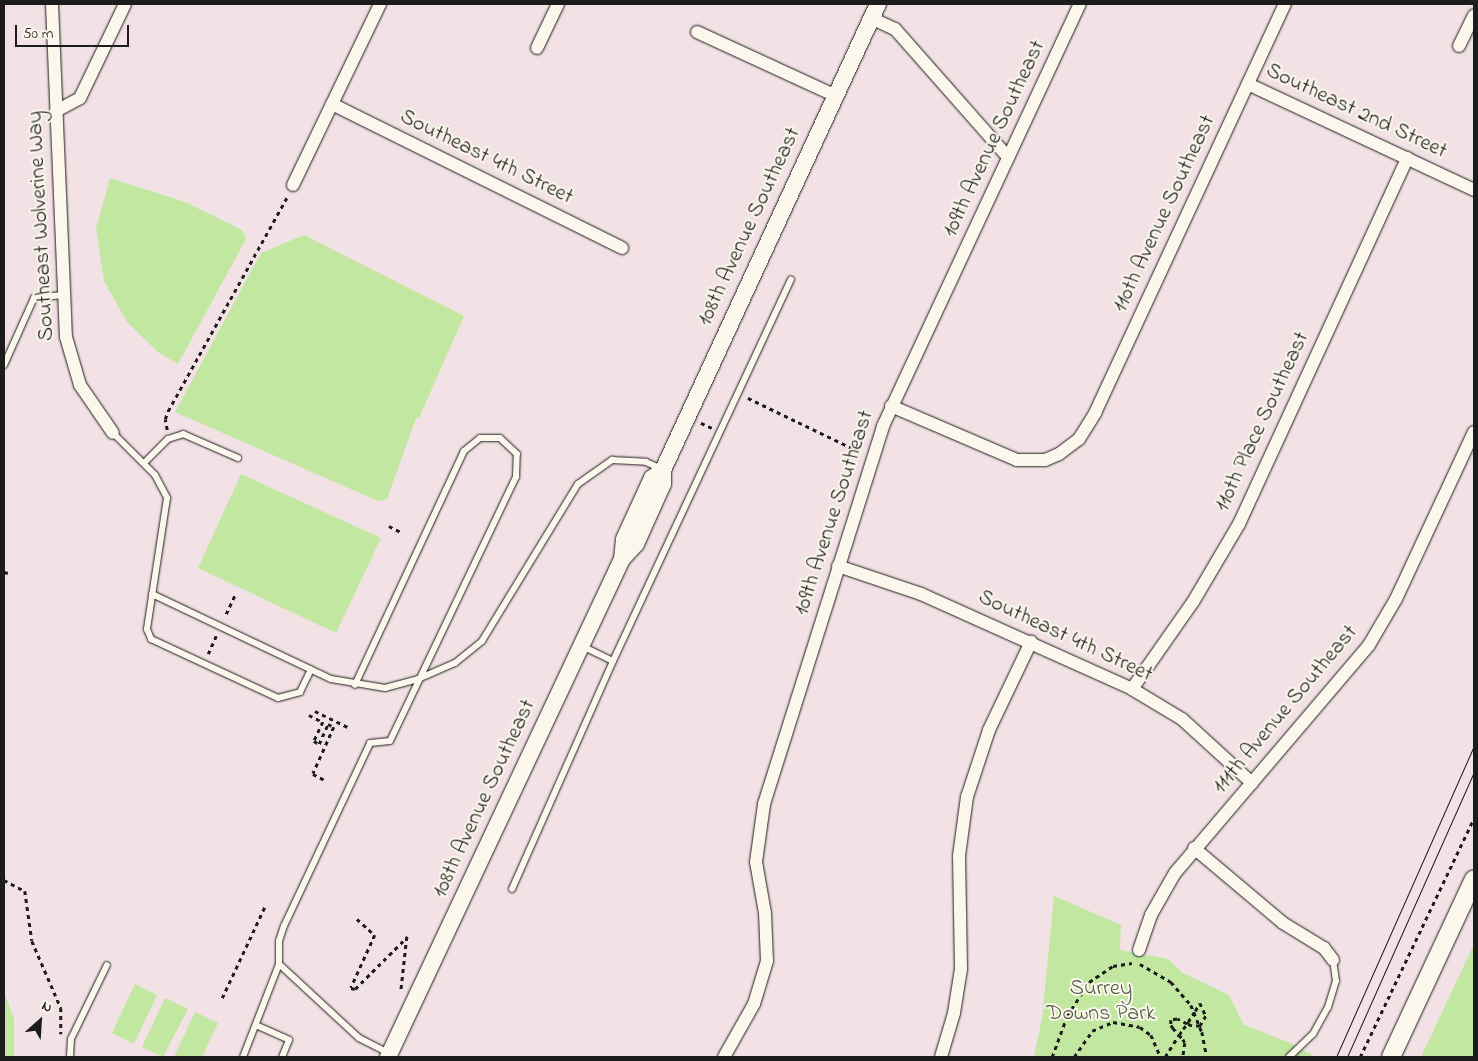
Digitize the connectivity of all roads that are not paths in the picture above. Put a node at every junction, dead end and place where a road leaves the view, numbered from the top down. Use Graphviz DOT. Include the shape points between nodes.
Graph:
graph roads {
  1 [pos="52,4"];
  2 [pos="125,4"];
  3 [pos="380,4"];
  4 [pos="558,4"];
  5 [pos="1080,4"];
  6 [pos="1285,4"];
  7 [pos="875,11"];
  8 [pos="1474,15"];
  9 [pos="697,32"];
  10 [pos="1460,46"];
  11 [pos="538,48"];
  12 [pos="1248,84"];
  13 [pos="836,96"];
  14 [pos="332,104"];
  15 [pos="56,112"];
  16 [pos="1008,157"];
  17 [pos="1407,158"];
  18 [pos="293,185"];
  19 [pos="1474,190"];
  20 [pos="622,248"];
  21 [pos="791,280"];
  22 [pos="63,296"];
  23 [pos="4,365"];
  24 [pos="891,406"];
  25 [pos="1474,432"];
  26 [pos="113,433"];
  27 [pos="238,458"];
  28 [pos="144,463"];
  29 [pos="663,470"];
  30 [pos="838,566"];
  31 [pos="152,594"];
  32 [pos="1031,642"];
  33 [pos="581,645"];
  34 [pos="613,661"];
  35 [pos="311,669"];
  36 [pos="418,679"];
  37 [pos="355,685"];
  38 [pos="1132,689"];
  39 [pos="1252,784"];
  40 [pos="1194,848"];
  41 [pos="1474,879"];
  42 [pos="512,889"];
  43 [pos="1139,950"];
  44 [pos="1333,960"];
  45 [pos="280,964"];
  46 [pos="107,965"];
  47 [pos="258,1026"];
  48 [pos="389,1055"];
  49 [pos="70,1057"];
  50 [pos="242,1057"];
  51 [pos="282,1057"];
  52 [pos="724,1057"];
  53 [pos="941,1057"];
  54 [pos="1289,1057"];
  55 [pos="1390,1057"];
  1 -- 15 [label="street, Southeast Wolverine Way"];
  2 -- 15 [label="street" via="80,98"];
  3 -- 14 [label="street"];
  4 -- 11 [label="street"];
  5 -- 16 [label="street, 109th Avenue Southeast"];
  6 -- 12 [label="street, 110th Avenue Southeast"];
  7 -- 13 [label="street, 108th Avenue Southeast"];
  7 -- 16 [label="street" via="895,29"];
  8 -- 10 [label="street"];
  9 -- 13 [label="street"];
  12 -- 17 [label="street, Southeast 2nd Street"];
  12 -- 24 [label="street, 110th Avenue Southeast" via="1096,413 1080,439 1052,457 1017,460"];
  13 -- 29 [label="street, 108th Avenue Southeast"];
  14 -- 18 [label="street"];
  14 -- 20 [label="street, Southeast 4th Street"];
  15 -- 22 [label="street, Southeast Wolverine Way"];
  16 -- 24 [label="street, 109th Avenue Southeast"];
  17 -- 19 [label="street, Southeast 2nd Street"];
  17 -- 38 [label="street, 110th Place Southeast" via="1238,524 1193,602"];
  21 -- 34 [label="lane"];
  22 -- 23 [label="lane" via="34,298"];
  22 -- 26 [label="street, Southeast Wolverine Way" via="72,365 94,410"];
  24 -- 30 [label="street, 109th Avenue Southeast"];
  25 -- 39 [label="street, 111th Avenue Southeast" via="1396,599 1369,645"];
  26 -- 28 [label="lane"];
  27 -- 28 [label="lane" via="183,434 168,439"];
  28 -- 31 [label="lane" via="155,475 167,498"];
  29 -- 33 [label="street, 108th Avenue Southeast" via="652,478 624,538 622,559"];
  29 -- 36 [label="lane" via="646,462 612,460 578,484 482,641 455,662"];
  30 -- 32 [label="street, Southeast 4th Street" via="921,594"];
  30 -- 52 [label="street, 109th Avenue Southeast" via="760,823 756,862 765,913 767,961 754,1004"];
  31 -- 35 [label="lane"];
  31 -- 35 [label="lane" via="147,630 152,639 160,643 278,698 300,692"];
  32 -- 38 [label="street, Southeast 4th Street"];
  32 -- 53 [label="street" via="989,730 967,797 959,856 961,969 954,1013"];
  33 -- 34 [label="lane"];
  33 -- 48 [label="street, 108th Avenue Southeast"];
  34 -- 42 [label="lane"];
  35 -- 37 [label="lane"];
  36 -- 37 [label="lane" via="385,688"];
  36 -- 37 [label="lane" via="516,477 516,454 500,438 480,438 464,451"];
  36 -- 45 [label="lane" via="390,742 370,743 284,926 279,941"];
  38 -- 39 [label="street, Southeast 4th Street" via="1182,719"];
  39 -- 40 [label="street, 111th Avenue Southeast"];
  40 -- 43 [label="street, 111th Avenue Southeast" via="1160,896"];
  40 -- 44 [label="street" via="1284,923 1324,948"];
  41 -- 55 [label="main road"];
  44 -- 54 [label="lane" via="1336,981 1328,1007 1313,1034"];
  45 -- 47 [label="lane" via="268,987"];
  45 -- 48 [label="lane" via="359,1038"];
  46 -- 49 [label="lane" via="71,1039"];
  47 -- 50 [label="lane"];
  47 -- 51 [label="lane" via="290,1040"];
}
